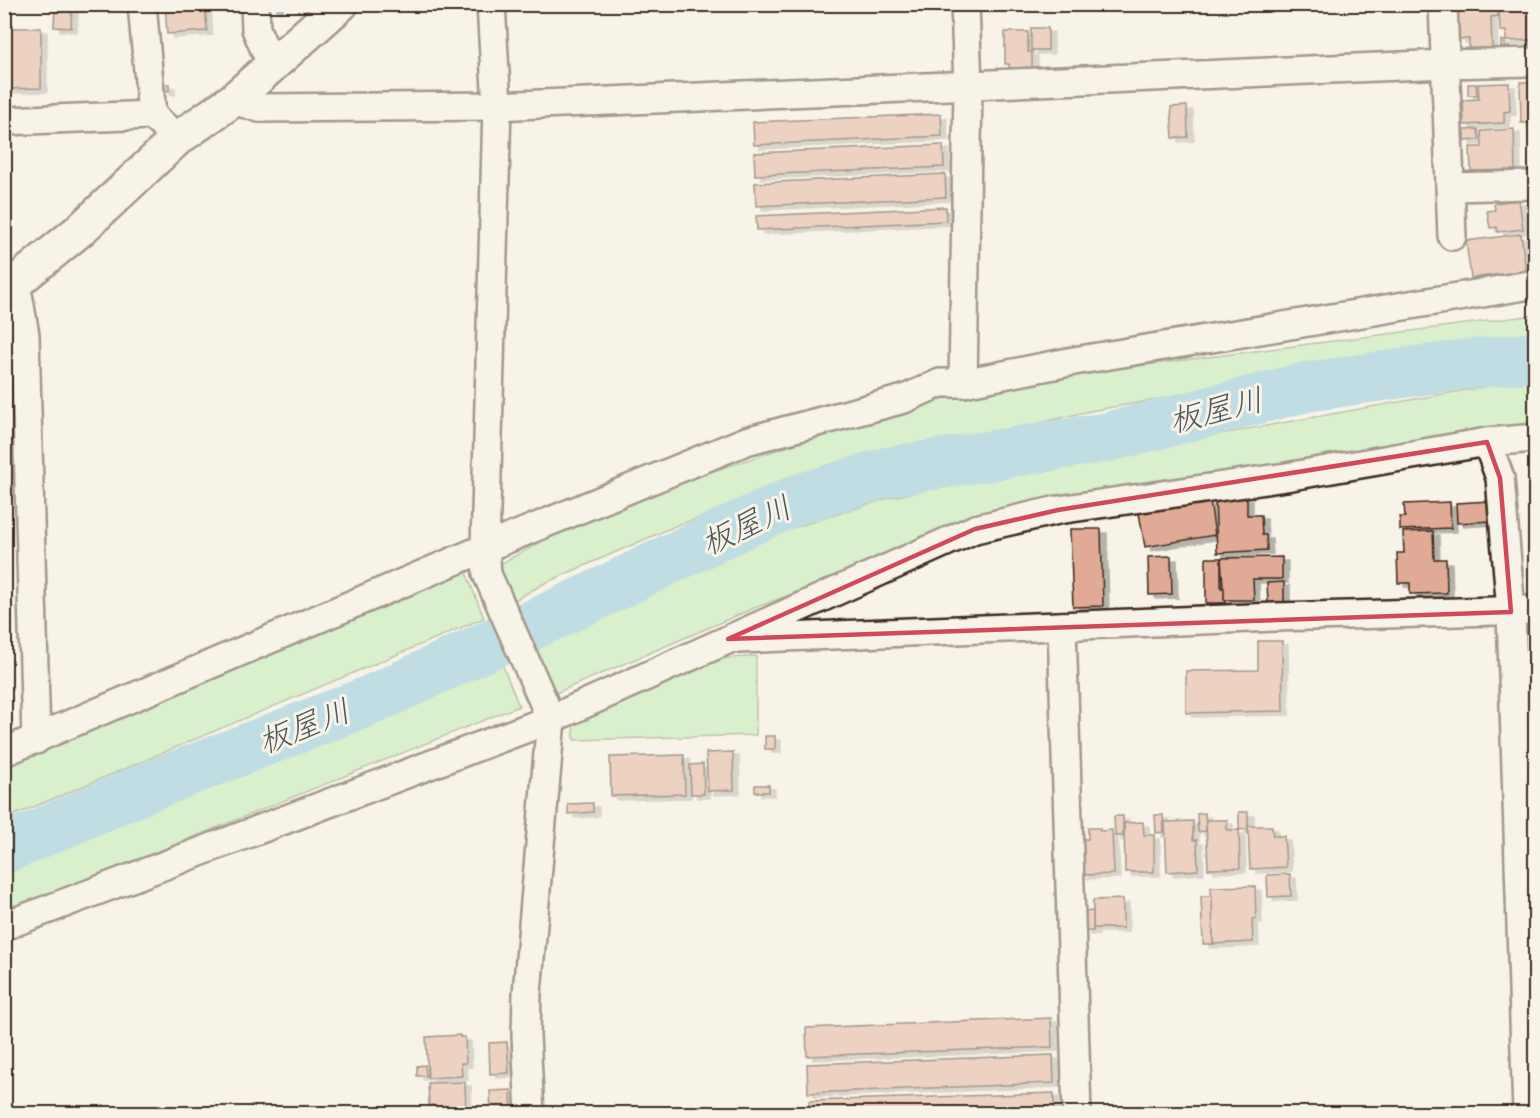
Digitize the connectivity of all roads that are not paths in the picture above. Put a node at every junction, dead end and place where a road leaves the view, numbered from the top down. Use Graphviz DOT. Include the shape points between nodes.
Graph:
graph roads {
  1 [pos="142,4"];
  2 [pos="255,4"];
  3 [pos="341,4"];
  4 [pos="491,4"];
  5 [pos="965,4"];
  6 [pos="1443,4"];
  7 [pos="1536,62"];
  8 [pos="271,64"];
  9 [pos="1446,64"];
  10 [pos="968,87"];
  11 [pos="233,100"];
  12 [pos="497,106"];
  13 [pos="152,115"];
  14 [pos="4,121"];
  15 [pos="177,139"];
  16 [pos="1536,185"];
  17 [pos="1450,187"];
  18 [pos="1452,236"];
  19 [pos="1536,284"];
  20 [pos="10,287"];
  21 [pos="963,383"];
  22 [pos="1536,438"];
  23 [pos="1487,442"];
  24 [pos="485,548"];
  25 [pos="1523,611"];
  26 [pos="1062,626"];
  27 [pos="728,639"];
  28 [pos="547,708"];
  29 [pos="36,740"];
  30 [pos="4,752"];
  31 [pos="4,926"];
  32 [pos="530,1113"];
  33 [pos="1077,1113"];
  34 [pos="1527,1113"];
  1 -- 13 [label="street"];
  2 -- 8 [label="street" via="256,29"];
  3 -- 8 [label="street"];
  4 -- 12 [label="street"];
  5 -- 10 [label="street"];
  6 -- 9 [label="street"];
  7 -- 9 [label="street"];
  8 -- 11 [label="street"];
  9 -- 10 [label="street"];
  9 -- 17 [label="street"];
  10 -- 12 [label="street"];
  10 -- 21 [label="street"];
  11 -- 12 [label="street" via="259,108"];
  11 -- 15 [label="street"];
  12 -- 24 [label="street"];
  13 -- 14 [label="street"];
  13 -- 15 [label="street"];
  15 -- 20 [label="street" via="80,230"];
  16 -- 17 [label="street"];
  17 -- 18 [label="street"];
  19 -- 21 [label="street"];
  20 -- 29 [label="street" via="25,335"];
  21 -- 24 [label="street" via="940,383 904,399 746,441"];
  22 -- 23 [label="street"];
  23 -- 25 [label="street" via="1500,478"];
  23 -- 27 [label="street" via="1286,477 1058,510 975,529"];
  24 -- 28 [label="street" via="487,574"];
  24 -- 29 [label="street"];
  25 -- 26 [label="street"];
  25 -- 34 [label="street"];
  26 -- 27 [label="street"];
  26 -- 33 [label="street"];
  27 -- 28 [label="street"];
  28 -- 31 [label="street"];
  28 -- 32 [label="street" via="527,993"];
  29 -- 30 [label="street"];
}
